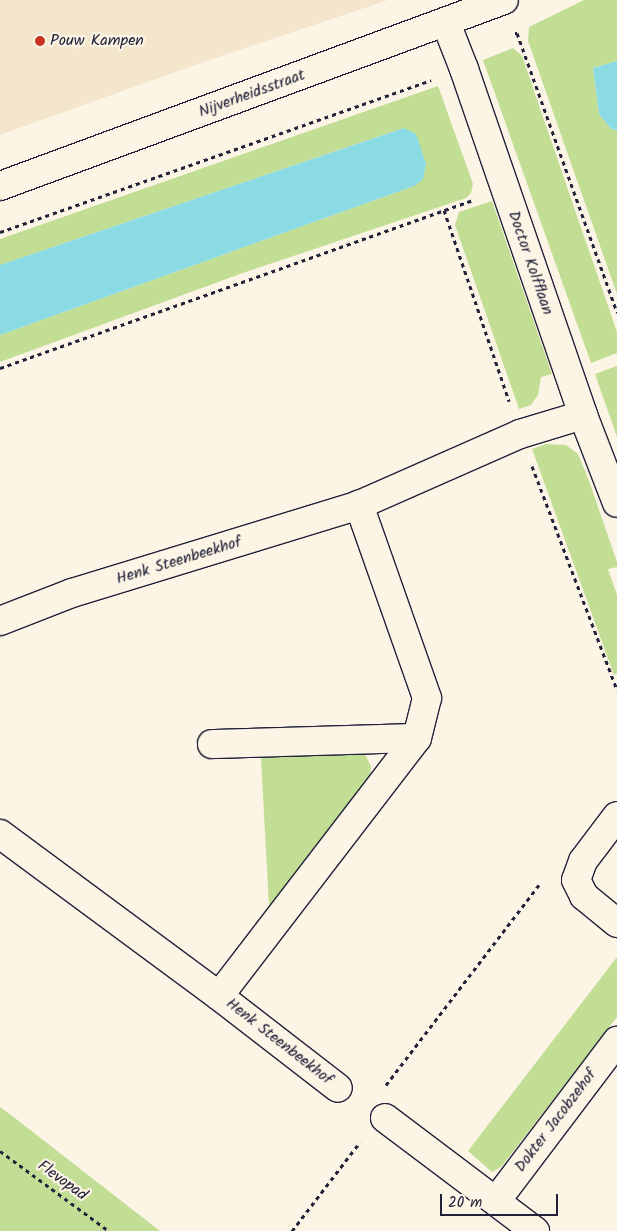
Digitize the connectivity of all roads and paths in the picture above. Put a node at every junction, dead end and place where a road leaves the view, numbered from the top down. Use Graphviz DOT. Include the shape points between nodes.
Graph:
graph roads {
  1 [pos="504,0"];
  2 [pos="446,23"];
  3 [pos="508,37"];
  4 [pos="464,69"];
  5 [pos="0,186"];
  6 [pos="505,189"];
  7 [pos="0,232"];
  8 [pos="617,313"];
  9 [pos="0,368"];
  10 [pos="583,415"];
  11 [pos="615,491"];
  12 [pos="359,505"];
  13 [pos="0,622"];
  14 [pos="417,738"];
  15 [pos="212,744"];
  16 [pos="617,816"];
  17 [pos="0,834"];
  18 [pos="576,880"];
  19 [pos="617,923"];
  20 [pos="219,996"];
  21 [pos="617,1041"];
  22 [pos="338,1088"];
  23 [pos="383,1105"];
  24 [pos="362,1139"];
  25 [pos="0,1151"];
  26 [pos="496,1201"];
  27 [pos="109,1231"];
  28 [pos="292,1231"];
  29 [pos="536,1231"];
  1 -- 2 [label="street, Nijverheidsstraat"];
  2 -- 4 [label="street, Doctor Kolfflaan"];
  2 -- 5 [label="street, Nijverheidsstraat"];
  3 -- 8 [label="path" via="517,33"];
  4 -- 6 [label="street, Doctor Kolfflaan"];
  4 -- 7 [label="path"];
  6 -- 9 [label="path"];
  6 -- 10 [label="street, Doctor Kolfflaan"];
  10 -- 11 [label="street, Doctor Kolfflaan"];
  10 -- 12 [label="street, Henk Steenbeekhof" via="520,434"];
  12 -- 13 [label="street, Henk Steenbeekhof" via="72,593"];
  12 -- 14 [label="street, Henk Steenbeekhof" via="427,698"];
  14 -- 15 [label="street"];
  14 -- 20 [label="street, Henk Steenbeekhof"];
  16 -- 18 [label="street" via="583,861"];
  17 -- 20 [label="street, Henk Steenbeekhof"];
  18 -- 19 [label="street" via="584,896"];
  18 -- 23 [label="path" via="541,882"];
  20 -- 22 [label="street, Henk Steenbeekhof"];
  21 -- 26 [label="street, Dokter Jacobzehof"];
  23 -- 26 [label="street"];
  24 -- 28 [label="path"];
  25 -- 27 [label="path, Flevopad"];
  26 -- 29 [label="street"];
}
